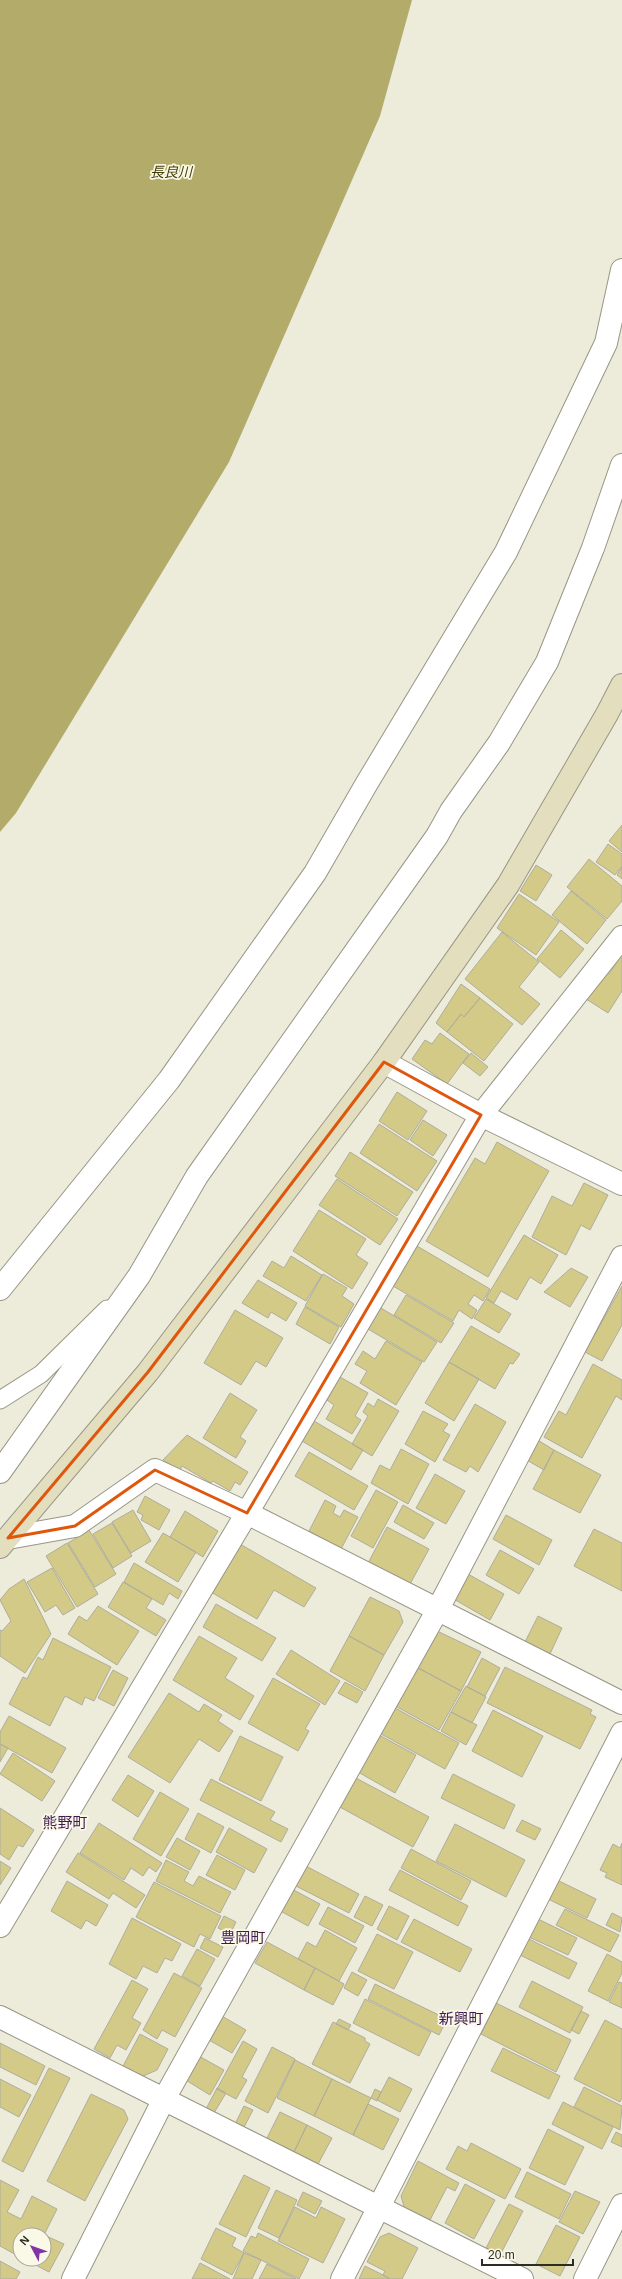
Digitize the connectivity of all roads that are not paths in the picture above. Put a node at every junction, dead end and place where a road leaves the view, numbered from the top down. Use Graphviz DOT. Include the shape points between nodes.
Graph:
graph roads {
  1 [pos="622,270"];
  2 [pos="622,464"];
  3 [pos="622,685"];
  4 [pos="622,937"];
  5 [pos="384,1062"];
  6 [pos="481,1115"];
  7 [pos="622,1184"];
  8 [pos="622,1257"];
  9 [pos="139,1276"];
  10 [pos="0,1289"];
  11 [pos="0,1400"];
  12 [pos="0,1472"];
  13 [pos="247,1513"];
  14 [pos="4,1542"];
  15 [pos="437,1611"];
  16 [pos="622,1703"];
  17 [pos="622,1733"];
  18 [pos="0,1926"];
  19 [pos="0,2017"];
  20 [pos="164,2099"];
  21 [pos="622,2205"];
  22 [pos="378,2206"];
  23 [pos="73,2279"];
  24 [pos="342,2279"];
  25 [pos="522,2279"];
  26 [pos="585,2279"];
  1 -- 10 [label="street" via="606,343 506,552 315,873 169,1080"];
  2 -- 9 [label="street" via="593,548 548,662 499,743 451,811 437,836 197,1176"];
  3 -- 5 [label="street" via="508,885"];
  4 -- 6 [label="street"];
  5 -- 6 [label="street"];
  5 -- 14 [label="street" via="148,1372"];
  6 -- 7 [label="street"];
  6 -- 13 [label="street"];
  8 -- 15 [label="street"];
  9 -- 11 [label="lane" via="41,1374"];
  9 -- 12 [label="street"];
  13 -- 14 [label="street" via="155,1470 75,1526"];
  13 -- 15 [label="street"];
  13 -- 18 [label="street"];
  15 -- 16 [label="street"];
  15 -- 20 [label="street"];
  17 -- 22 [label="street"];
  19 -- 20 [label="street"];
  20 -- 22 [label="street"];
  20 -- 23 [label="street"];
  21 -- 26 [label="street"];
  22 -- 24 [label="street"];
  22 -- 25 [label="street"];
}
